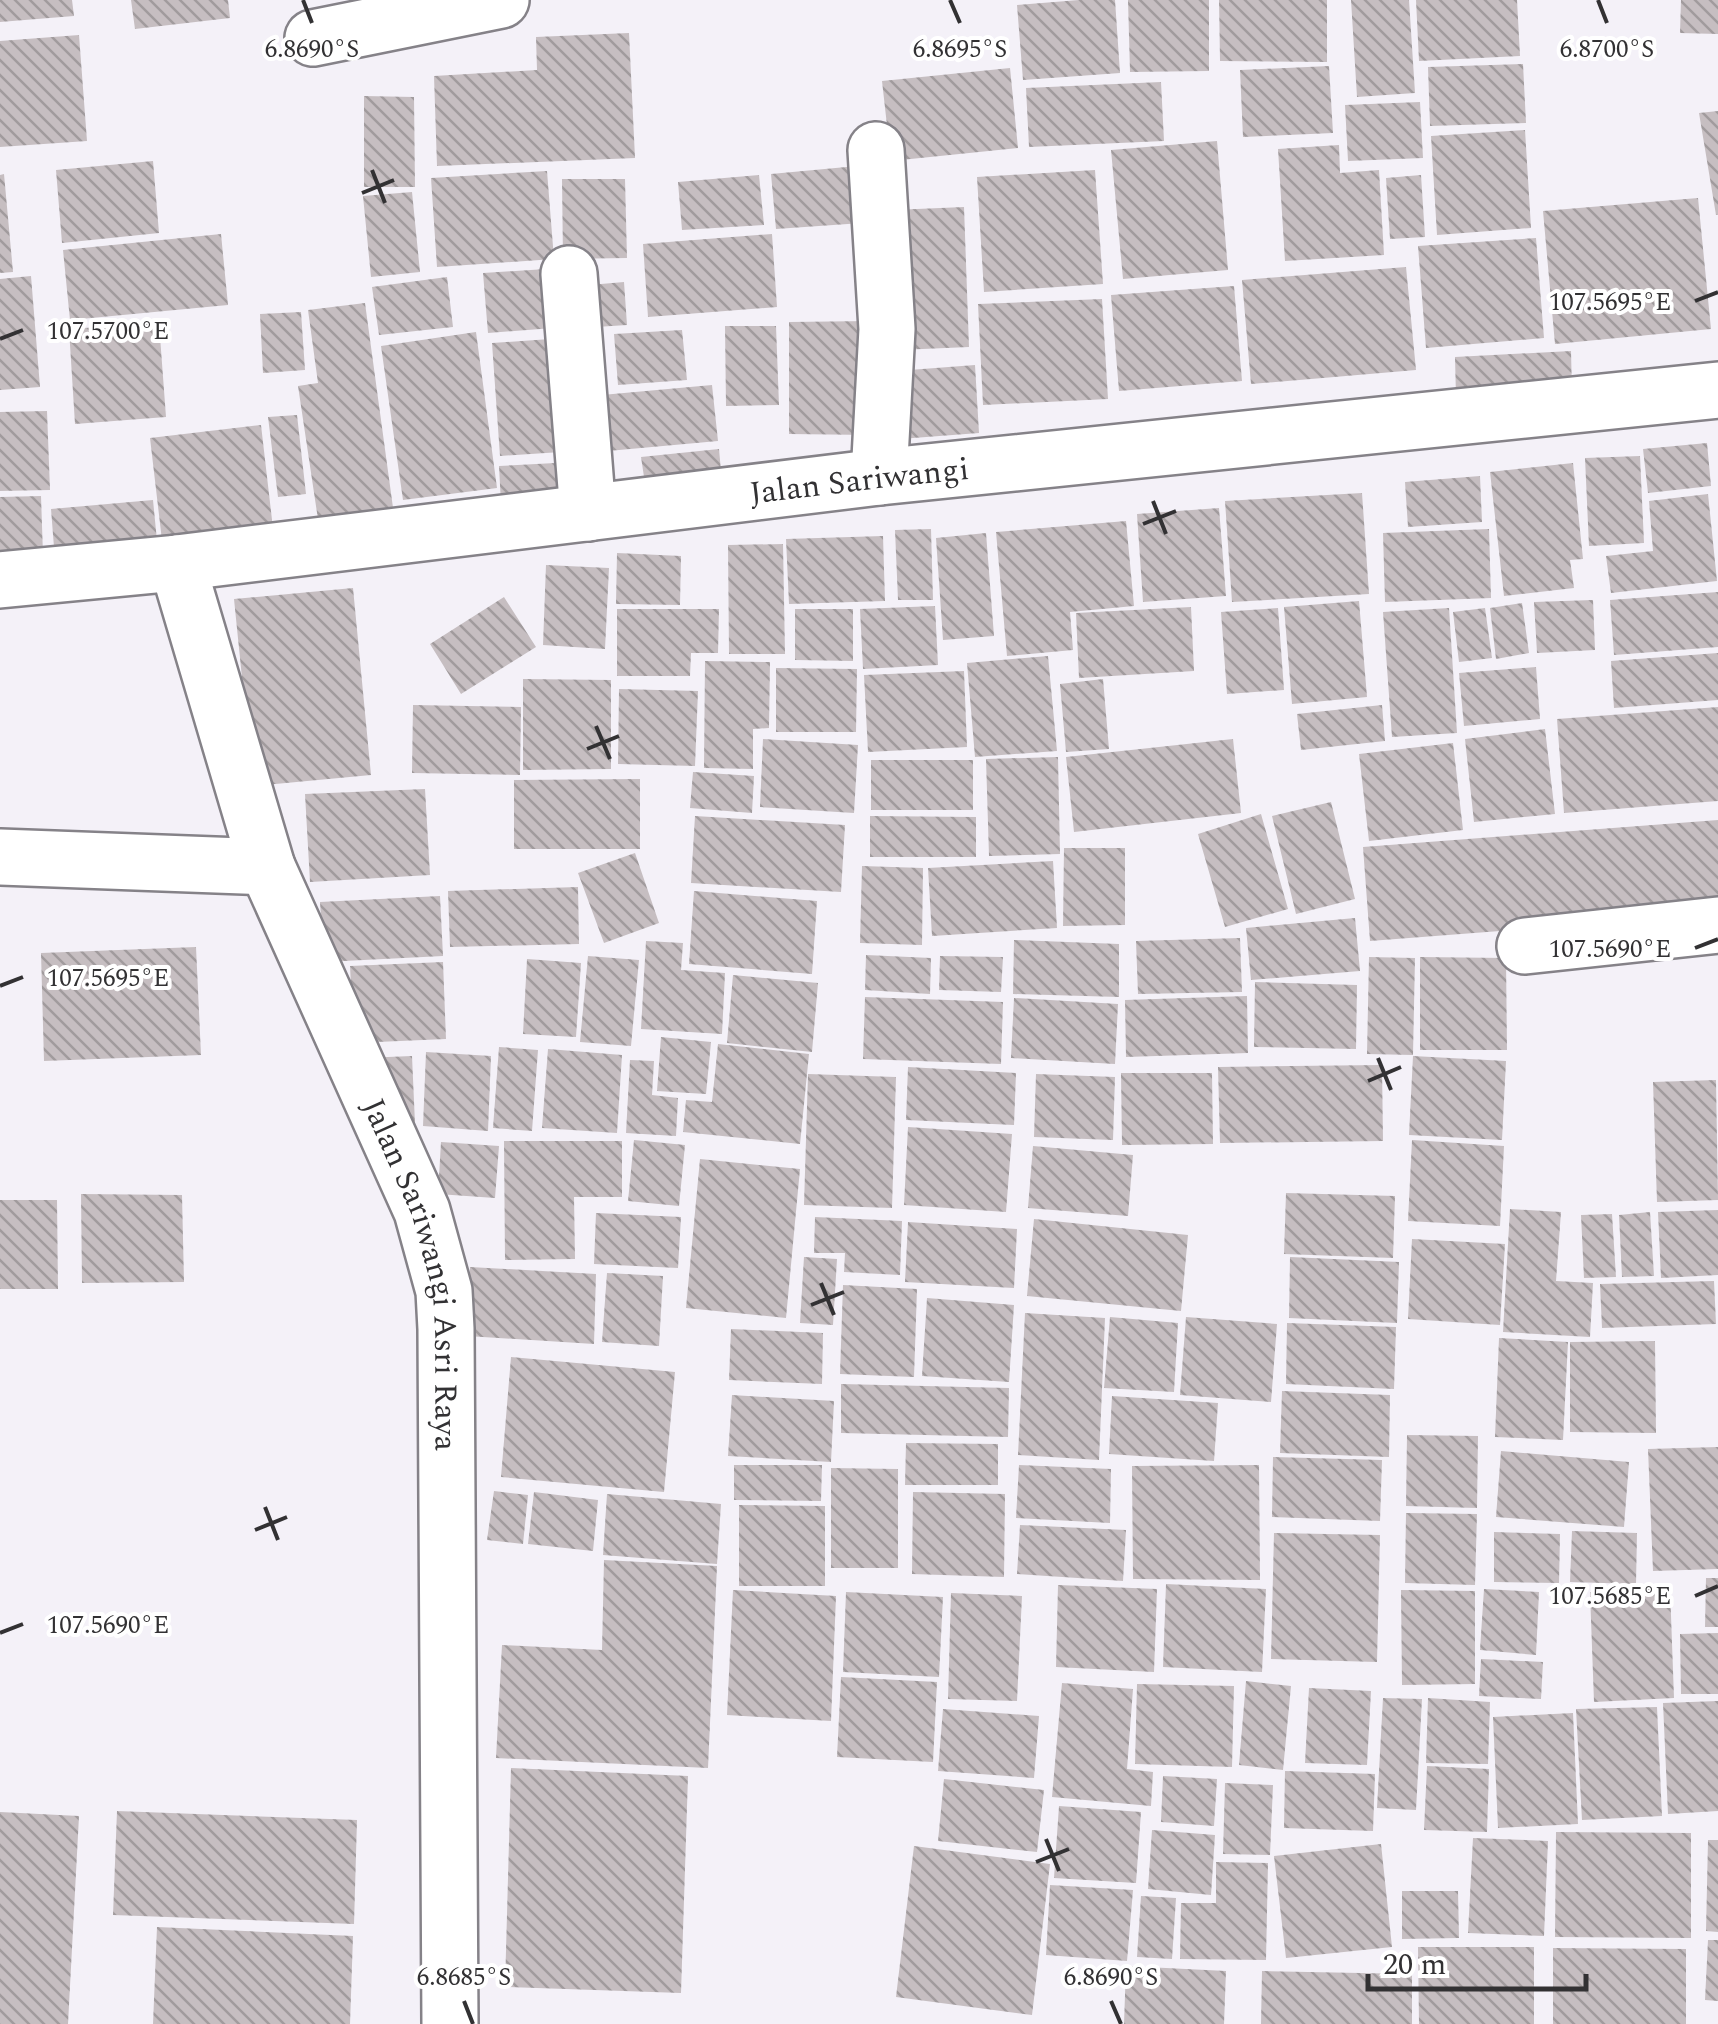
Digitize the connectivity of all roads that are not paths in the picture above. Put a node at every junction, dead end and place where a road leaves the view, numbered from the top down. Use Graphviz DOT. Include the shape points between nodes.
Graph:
graph roads {
  1 [pos="501,0"];
  2 [pos="313,38"];
  3 [pos="876,150"];
  4 [pos="569,274"];
  5 [pos="1718,390"];
  6 [pos="879,477"];
  7 [pos="588,513"];
  8 [pos="177,563"];
  9 [pos="0,580"];
  10 [pos="0,857"];
  11 [pos="267,866"];
  12 [pos="1718,926"];
  13 [pos="1526,946"];
  14 [pos="450,2024"];
  1 -- 2 [label="street"];
  3 -- 6 [label="street" via="886,329"];
  4 -- 7 [label="street"];
  5 -- 6 [label="street, Jalan Sariwangi"];
  6 -- 7 [label="street, Jalan Sariwangi"];
  7 -- 8 [label="street, Jalan Sariwangi"];
  8 -- 9 [label="street, Jalan Sariwangi"];
  8 -- 11 [label="street, Jalan Sariwangi Asri Raya"];
  10 -- 11 [label="street"];
  11 -- 14 [label="street, Jalan Sariwangi Asri Raya" via="422,1210 444,1291"];
  12 -- 13 [label="street"];
}
